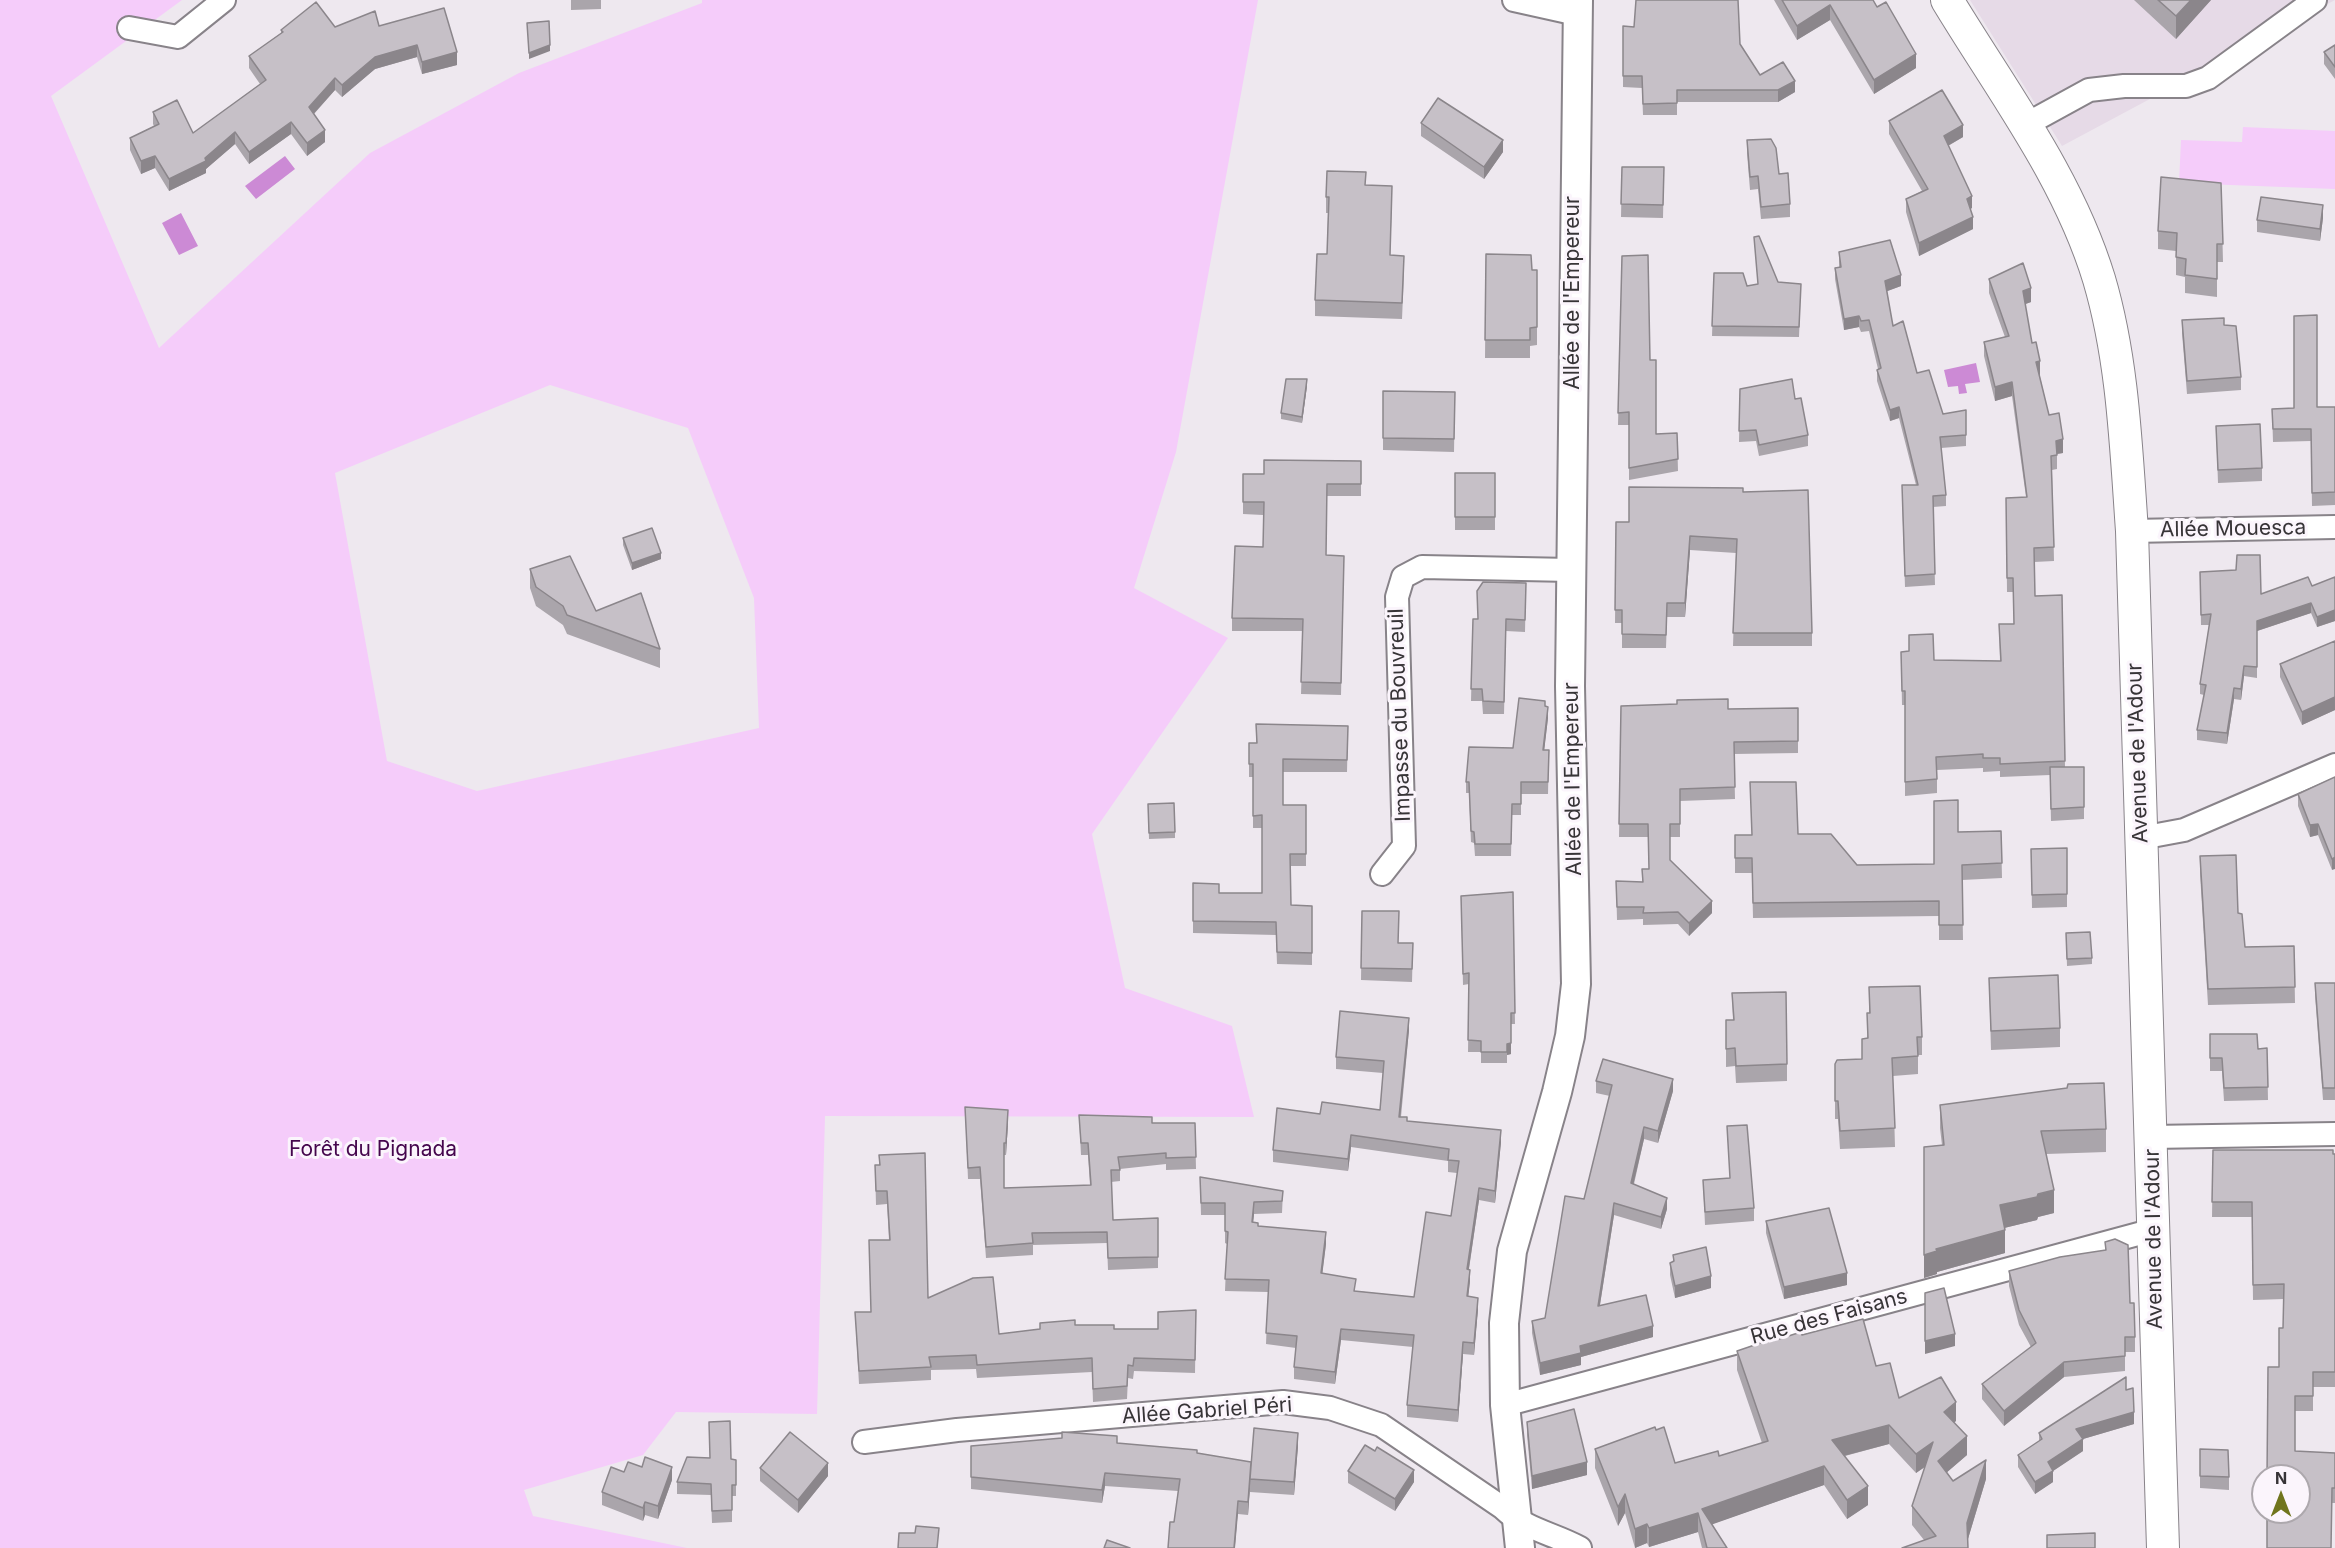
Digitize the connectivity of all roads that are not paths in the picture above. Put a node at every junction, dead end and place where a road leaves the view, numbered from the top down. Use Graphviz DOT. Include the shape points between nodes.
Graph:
graph roads {
  1 [pos="224,0"];
  2 [pos="1514,0"];
  3 [pos="1947,0"];
  4 [pos="2314,0"];
  5 [pos="1577,7"];
  6 [pos="129,28"];
  7 [pos="2027,124"];
  8 [pos="2335,527"];
  9 [pos="2132,531"];
  10 [pos="1571,570"];
  11 [pos="2335,765"];
  12 [pos="2141,838"];
  13 [pos="1382,874"];
  14 [pos="2335,1134"];
  15 [pos="2151,1137"];
  16 [pos="2153,1230"];
  17 [pos="1505,1405"];
  18 [pos="864,1442"];
  19 [pos="1519,1535"];
  20 [pos="1580,1548"];
  21 [pos="2163,1548"];
  1 -- 6 [label="street" via="178,37"];
  2 -- 5 [label="street"];
  3 -- 7 [label="main road, Avenue de l'Adour"];
  4 -- 7 [label="street" via="2208,78 2186,86 2089,90"];
  5 -- 10 [label="street, Allée de l'Empereur"];
  7 -- 9 [label="main road, Avenue de l'Adour" via="2081,233 2103,296 2117,363"];
  8 -- 9 [label="street, Allée Mouesca"];
  9 -- 12 [label="main road, Avenue de l'Adour"];
  10 -- 13 [label="street, Impasse du Bouvreuil" via="1422,567 1403,578 1396,597 1404,846"];
  10 -- 17 [label="street, Allée de l'Empereur" via="1576,984 1570,1036 1557,1092 1512,1251 1504,1323"];
  11 -- 12 [label="street" via="2184,830"];
  12 -- 15 [label="main road, Avenue de l'Adour"];
  14 -- 15 [label="street"];
  15 -- 16 [label="main road, Avenue de l'Adour"];
  16 -- 17 [label="street, Rue des Faisans"];
  16 -- 21 [label="main road, Avenue de l'Adour"];
  17 -- 19 [label="street, Allée de l'Empereur"];
  18 -- 19 [label="street, Allée Gabriel Péri" via="957,1430 1282,1402 1330,1408 1381,1425 1503,1508"];
  19 -- 20 [label="street" via="1562,1538"];
}
